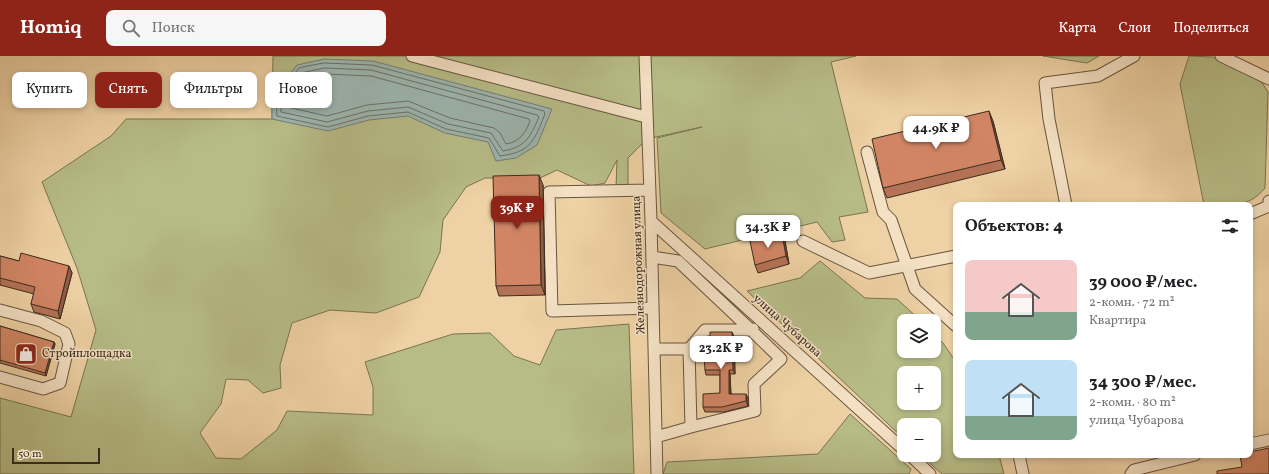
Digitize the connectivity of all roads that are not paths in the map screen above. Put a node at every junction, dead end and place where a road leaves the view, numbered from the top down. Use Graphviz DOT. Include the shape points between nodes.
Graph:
graph roads {
  1 [pos="412,56"];
  2 [pos="645,56"];
  3 [pos="1134,56"];
  4 [pos="1221,56"];
  5 [pos="1269,79"];
  6 [pos="646,117"];
  7 [pos="867,152"];
  8 [pos="650,190"];
  9 [pos="1269,201"];
  10 [pos="1065,202"];
  11 [pos="1253,213"];
  12 [pos="651,221"];
  13 [pos="803,241"];
  14 [pos="652,257"];
  15 [pos="953,257"];
  16 [pos="906,266"];
  17 [pos="653,308"];
  18 [pos="0,310"];
  19 [pos="763,322"];
  20 [pos="953,323"];
  21 [pos="751,330"];
  22 [pos="654,349"];
  23 [pos="689,349"];
  24 [pos="0,377"];
  25 [pos="691,427"];
  26 [pos="656,437"];
  27 [pos="1269,440"];
  28 [pos="1253,443"];
  29 [pos="897,444"];
  30 [pos="1020,458"];
  31 [pos="1183,458"];
  32 [pos="917,462"];
  33 [pos="657,474"];
  34 [pos="930,474"];
  35 [pos="1023,474"];
  36 [pos="1131,474"];
  1 -- 6 [label="street"];
  2 -- 6 [label="street, Железнодорожная улица"];
  3 -- 10 [label="street" via="1098,76 1045,83 1049,119"];
  4 -- 5 [label="street"];
  6 -- 8 [label="street, Железнодорожная улица"];
  7 -- 16 [label="street" via="883,212 891,220"];
  8 -- 12 [label="street, Железнодорожная улица"];
  8 -- 17 [label="street" via="549,192 552,311"];
  9 -- 11 [label="street" via="1269,206"];
  12 -- 14 [label="street, Железнодорожная улица"];
  12 -- 19 [label="street, улица Чубарова"];
  13 -- 16 [label="street" via="869,272"];
  14 -- 17 [label="street, Железнодорожная улица"];
  14 -- 21 [label="street" via="678,261"];
  15 -- 16 [label="street"];
  16 -- 20 [label="street" via="915,289"];
  17 -- 22 [label="street, Железнодорожная улица"];
  18 -- 24 [label="street" via="41,321 65,333 69,344 60,383 42,389"];
  19 -- 21 [label="street"];
  19 -- 29 [label="street, улица Чубарова"];
  21 -- 23 [label="street" via="705,330"];
  21 -- 25 [label="street" via="781,359 754,384 754,411"];
  22 -- 23 [label="street"];
  22 -- 26 [label="street, Железнодорожная улица"];
  23 -- 25 [label="street"];
  25 -- 26 [label="street"];
  26 -- 33 [label="street, Железнодорожная улица"];
  27 -- 28 [label="street"];
  30 -- 35 [label="street"];
  31 -- 36 [label="street" via="1134,470"];
  32 -- 34 [label="street"];
}
